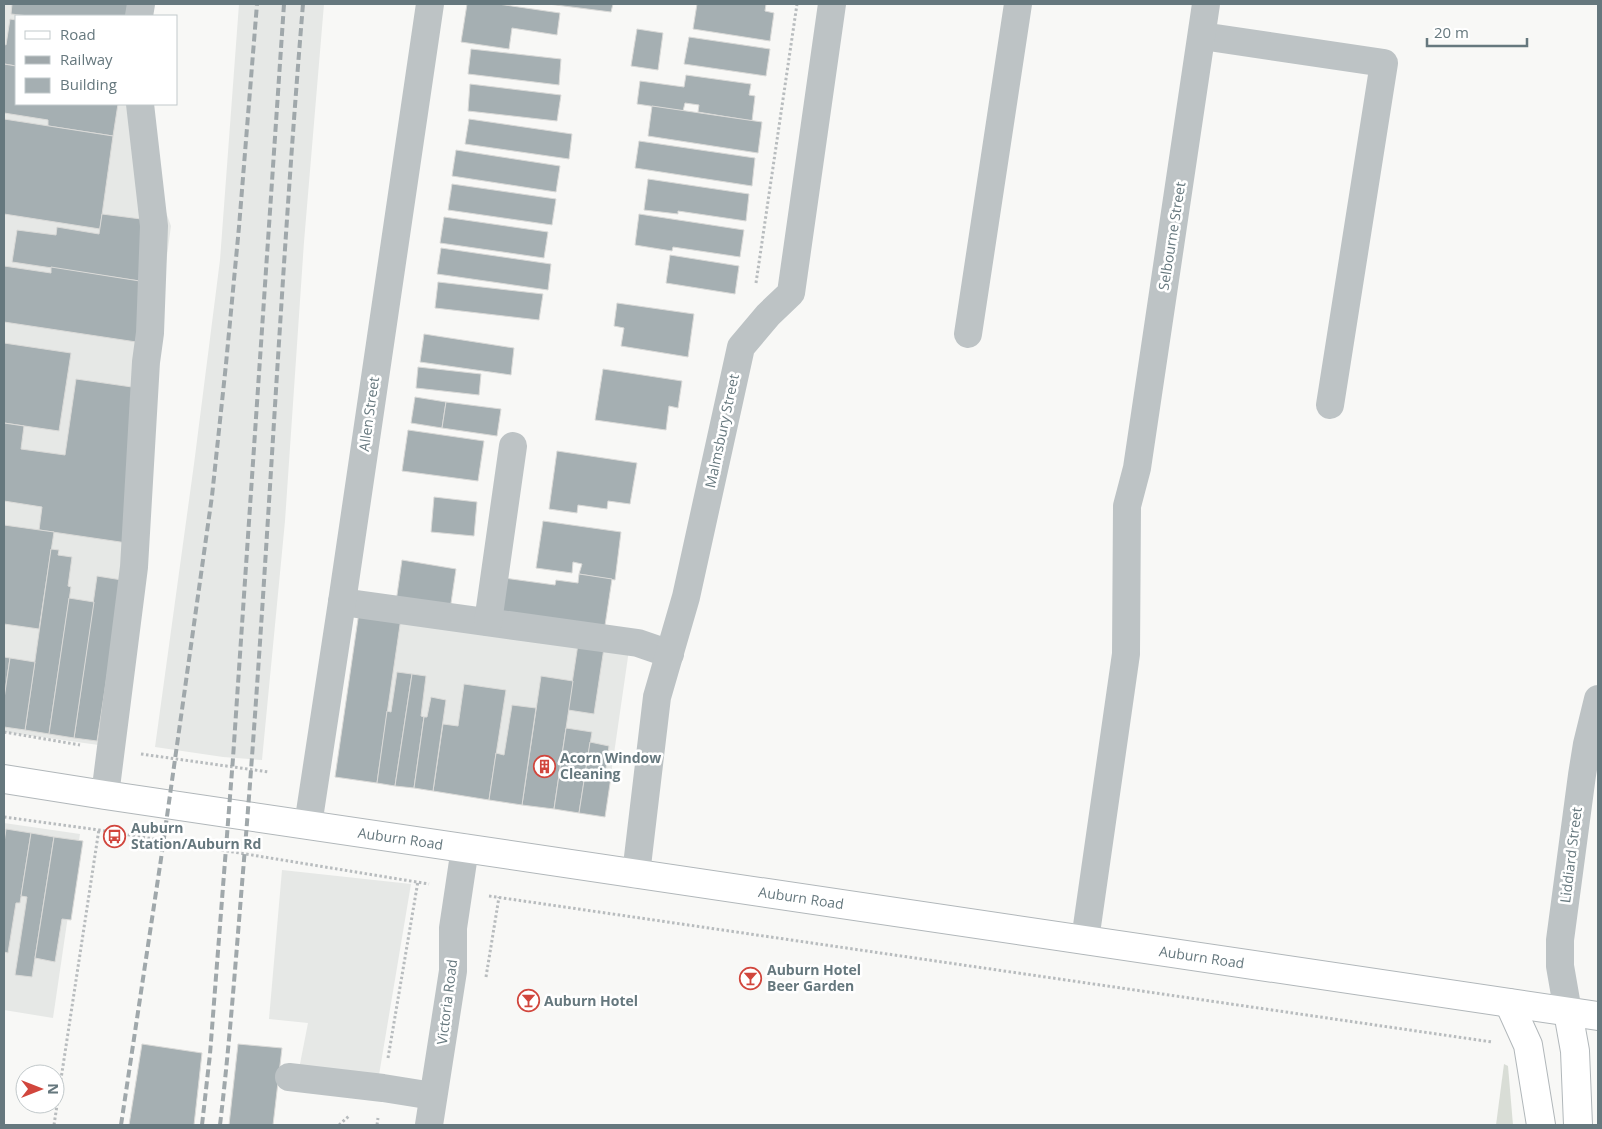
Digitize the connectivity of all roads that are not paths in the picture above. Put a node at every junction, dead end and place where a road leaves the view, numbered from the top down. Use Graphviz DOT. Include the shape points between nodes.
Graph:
graph roads {
  1 [pos="430,4"];
  2 [pos="832,4"];
  3 [pos="1018,4"];
  4 [pos="1206,4"];
  5 [pos="1202,36"];
  6 [pos="140,105"];
  7 [pos="968,334"];
  8 [pos="1330,405"];
  9 [pos="513,446"];
  10 [pos="342,602"];
  11 [pos="488,622"];
  12 [pos="670,654"];
  13 [pos="1598,699"];
  14 [pos="4,779"];
  15 [pos="105,795"];
  16 [pos="308,825"];
  17 [pos="465,848"];
  18 [pos="636,874"];
  19 [pos="1085,940"];
  20 [pos="1510,1003"];
  21 [pos="1568,1012"];
  22 [pos="1598,1016"];
  23 [pos="289,1077"];
  24 [pos="433,1096"];
  25 [pos="429,1125"];
  26 [pos="1541,1125"];
  27 [pos="1578,1125"];
  1 -- 10 [label="street, Allen Street"];
  2 -- 12 [label="street, Malmsbury Street" via="791,293 740,347 686,597"];
  3 -- 7 [label="street"];
  4 -- 5 [label="street, Selbourne Street"];
  5 -- 8 [label="street" via="1384,63"];
  5 -- 19 [label="street, Selbourne Street" via="1137,468 1127,506 1126,654"];
  6 -- 15 [label="street" via="154,226 150,333 134,567"];
  9 -- 11 [label="street"];
  10 -- 11 [label="street"];
  10 -- 16 [label="street, Allen Street"];
  11 -- 12 [label="street" via="638,643"];
  12 -- 18 [label="street, Malmsbury Street" via="657,697"];
  13 -- 21 [label="street, Liddiard Street" via="1582,775 1560,940 1560,966"];
  14 -- 15 [label="main road, Auburn Road"];
  15 -- 16 [label="main road, Auburn Road"];
  16 -- 17 [label="main road, Auburn Road"];
  17 -- 18 [label="main road, Auburn Road"];
  17 -- 24 [label="street, Victoria Road" via="453,928 453,971"];
  18 -- 19 [label="main road, Auburn Road"];
  19 -- 20 [label="main road, Auburn Road"];
  20 -- 21 [label="main road, Auburn Road"];
  20 -- 26 [label="main road" via="1528,1045"];
  21 -- 22 [label="main road, Auburn Road"];
  21 -- 27 [label="main road" via="1574,1051"];
  23 -- 24 [label="street"];
  24 -- 25 [label="street, Victoria Road"];
}
